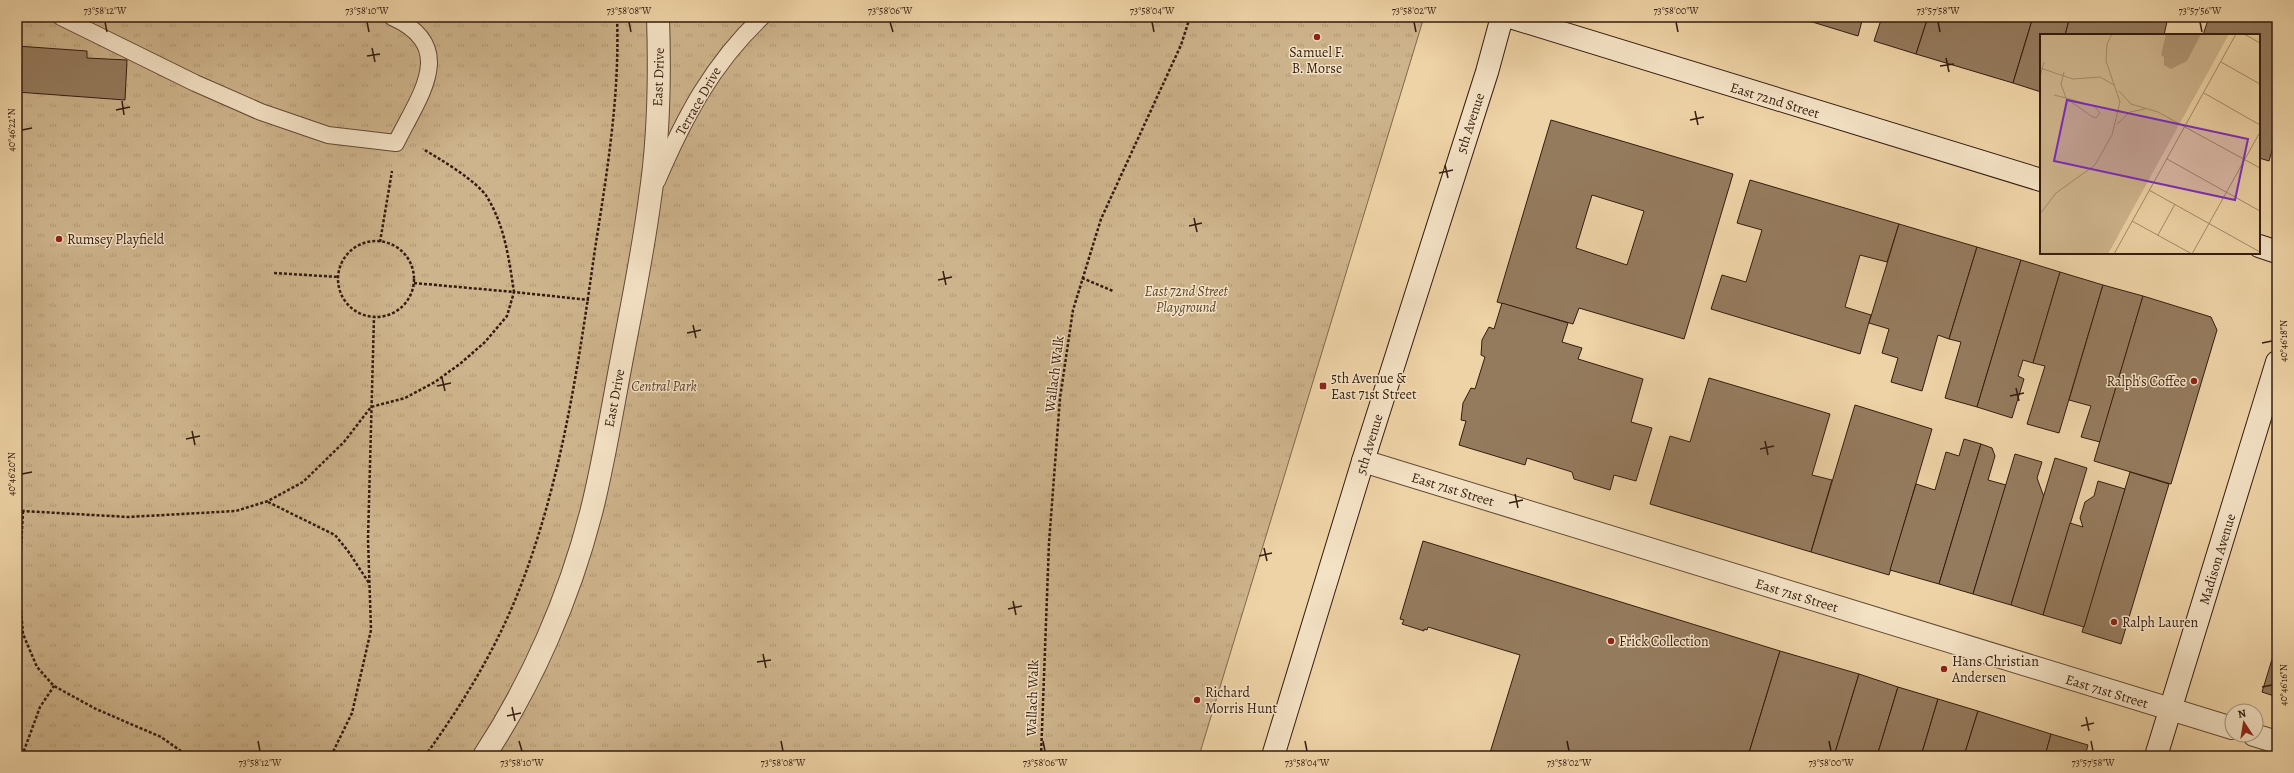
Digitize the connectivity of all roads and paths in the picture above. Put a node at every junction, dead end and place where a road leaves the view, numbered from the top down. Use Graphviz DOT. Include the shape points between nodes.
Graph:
graph roads {
  1 [pos="61,17"];
  2 [pos="392,17"];
  3 [pos="618,17"];
  4 [pos="658,17"];
  5 [pos="762,17"];
  6 [pos="1190,17"];
  7 [pos="1502,17"];
  8 [pos="1510,17"];
  9 [pos="396,142"];
  10 [pos="2040,180"];
  11 [pos="651,197"];
  12 [pos="380,242"];
  13 [pos="2260,246"];
  14 [pos="2277,252"];
  15 [pos="274,272"];
  16 [pos="339,278"];
  17 [pos="1082,278"];
  18 [pos="414,283"];
  19 [pos="514,292"];
  20 [pos="1113,292"];
  21 [pos="589,300"];
  22 [pos="374,317"];
  23 [pos="2277,362"];
  24 [pos="371,407"];
  25 [pos="1363,461"];
  26 [pos="268,502"];
  27 [pos="17,509"];
  28 [pos="23,511"];
  29 [pos="369,583"];
  30 [pos="54,686"];
  31 [pos="2171,710"];
  32 [pos="2224,726"];
  33 [pos="2264,738"];
  34 [pos="2277,742"];
  35 [pos="22,756"];
  36 [pos="188,756"];
  37 [pos="331,756"];
  38 [pos="425,756"];
  39 [pos="484,756"];
  40 [pos="1041,756"];
  41 [pos="1273,756"];
  42 [pos="2156,756"];
  1 -- 9 [label="lane" via="188,80 261,112 328,135"];
  2 -- 9 [label="lane" via="413,29 428,48 430,65 423,87"];
  3 -- 21 [label="path" via="616,88"];
  4 -- 11 [label="main road, East Drive" via="658,96"];
  5 -- 11 [label="lane, Terrace Drive" via="722,60 701,91 680,128"];
  6 -- 17 [label="path, Wallach Walk" via="1181,44 1101,219"];
  7 -- 25 [label="main road, 5th Avenue" via="1487,72"];
  8 -- 10 [label="main road, East 72nd Street"];
  9 -- 12 [label="path"];
  9 -- 19 [label="path" via="422,149 456,169 487,196 506,242"];
  11 -- 39 [label="main road, East Drive" via="591,513 559,611 528,679"];
  12 -- 16 [label="path" via="369,242 354,249 343,262"];
  12 -- 18 [label="path" via="396,247 405,255 411,265"];
  13 -- 14 [label="main road"];
  15 -- 16 [label="path"];
  16 -- 22 [label="path" via="340,289 348,305 362,315"];
  17 -- 20 [label="path"];
  17 -- 40 [label="path, Wallach Walk" via="1072,310 1060,398 1048,543"];
  18 -- 19 [label="path"];
  18 -- 22 [label="path" via="409,299 401,308 391,314"];
  19 -- 21 [label="path"];
  19 -- 24 [label="path" via="507,316 485,342 462,363 435,382 405,398"];
  21 -- 38 [label="path" via="568,415 552,483 530,557 512,605 471,687"];
  22 -- 24 [label="path"];
  23 -- 31 [label="main road, Madison Avenue"];
  24 -- 26 [label="path" via="344,442 303,482"];
  24 -- 29 [label="path"];
  25 -- 31 [label="main road, East 71st Street"];
  25 -- 41 [label="main road, 5th Avenue"];
  26 -- 28 [label="path" via="236,511 128,517"];
  26 -- 29 [label="path" via="336,536"];
  27 -- 28 [label="path"];
  28 -- 30 [label="path" via="19,585 23,634 37,667"];
  29 -- 37 [label="path" via="371,630 363,669 352,713"];
  30 -- 35 [label="path" via="40,707"];
  30 -- 36 [label="path" via="96,709 161,737"];
  31 -- 32 [label="main road, East 71st Street"];
  31 -- 42 [label="main road, Madison Avenue"];
  33 -- 34 [label="main road"];
}
